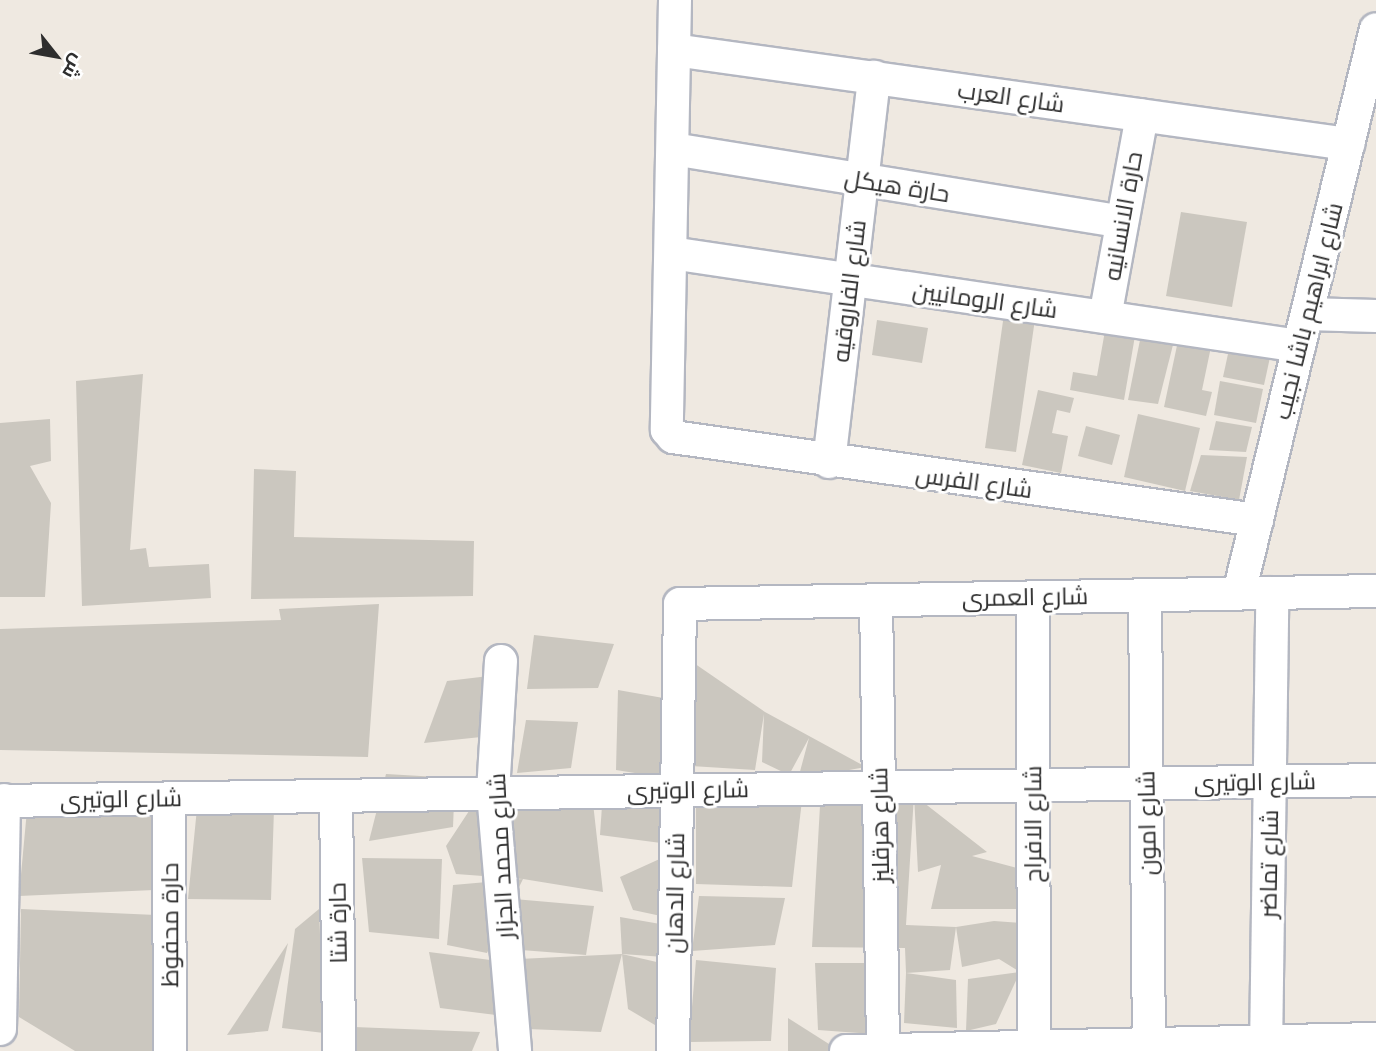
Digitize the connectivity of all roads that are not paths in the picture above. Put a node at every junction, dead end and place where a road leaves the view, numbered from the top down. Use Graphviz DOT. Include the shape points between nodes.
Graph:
graph roads {
  1 [pos="675,0"];
  2 [pos="1376,29"];
  3 [pos="674,51"];
  4 [pos="874,77"];
  5 [pos="1142,115"];
  6 [pos="1348,144"];
  7 [pos="673,149"];
  8 [pos="862,180"];
  9 [pos="1122,222"];
  10 [pos="671,253"];
  11 [pos="850,280"];
  12 [pos="1307,314"];
  13 [pos="1376,316"];
  14 [pos="1105,317"];
  15 [pos="1299,346"];
  16 [pos="829,462"];
  17 [pos="1257,520"];
  18 [pos="1376,591"];
  19 [pos="1239,593"];
  20 [pos="1272,593"];
  21 [pos="1145,595"];
  22 [pos="1033,597"];
  23 [pos="876,600"];
  24 [pos="679,609"];
  25 [pos="501,661"];
  26 [pos="1376,780"];
  27 [pos="1270,782"];
  28 [pos="1147,783"];
  29 [pos="1033,785"];
  30 [pos="879,787"];
  31 [pos="676,790"];
  32 [pos="493,793"];
  33 [pos="336,796"];
  34 [pos="169,798"];
  35 [pos="2,801"];
  36 [pos="0,1028"];
  37 [pos="1376,1040"];
  38 [pos="1266,1046"];
  39 [pos="1149,1048"];
  40 [pos="1034,1049"];
  41 [pos="170,1051"];
  42 [pos="339,1051"];
  43 [pos="515,1051"];
  44 [pos="673,1051"];
  45 [pos="846,1051"];
  46 [pos="883,1051"];
  1 -- 3 [label="street"];
  2 -- 6 [label="street, شارع ابراهيم باشا نجيب"];
  3 -- 4 [label="street, شارع العرب"];
  3 -- 7 [label="street"];
  4 -- 5 [label="street, شارع العرب"];
  4 -- 8 [label="street, شارع الفاروقيه"];
  5 -- 6 [label="street, شارع العرب"];
  5 -- 9 [label="street, حارة الانسانيه"];
  6 -- 12 [label="street, شارع ابراهيم باشا نجيب"];
  7 -- 8 [label="street, حارة هيكل"];
  7 -- 10 [label="street"];
  8 -- 9 [label="street, حارة هيكل"];
  8 -- 11 [label="street, شارع الفاروقيه"];
  9 -- 14 [label="street, حارة الانسانيه"];
  10 -- 11 [label="street, شارع الرومانيين"];
  10 -- 16 [label="street, شارع الفرس" via="667,430 691,443"];
  11 -- 14 [label="street, شارع الرومانيين"];
  11 -- 16 [label="street, شارع الفاروقيه"];
  12 -- 13 [label="street"];
  12 -- 15 [label="street, شارع ابراهيم باشا نجيب"];
  14 -- 15 [label="street, شارع الرومانيين"];
  15 -- 17 [label="street, شارع ابراهيم باشا نجيب"];
  16 -- 17 [label="street, شارع الفرس"];
  17 -- 19 [label="street, شارع ابراهيم باشا نجيب"];
  18 -- 20 [label="street, شارع العمرى"];
  19 -- 20 [label="street, شارع العمرى"];
  19 -- 21 [label="street, شارع العمرى"];
  20 -- 27 [label="street, شارع تماضر"];
  21 -- 22 [label="street, شارع العمرى"];
  21 -- 28 [label="street, شارع امون"];
  22 -- 23 [label="street, شارع العمرى"];
  22 -- 29 [label="street, شارع الافراح"];
  23 -- 24 [label="street, شارع العمرى" via="685,603"];
  23 -- 30 [label="street, شارع هرقليز"];
  24 -- 31 [label="street, شارع الدهان"];
  25 -- 32 [label="street, شارع محمد الجزار"];
  26 -- 27 [label="street, شارع الوتيرى"];
  27 -- 28 [label="street, شارع الوتيرى"];
  27 -- 38 [label="street, شارع تماضر"];
  28 -- 29 [label="street, شارع الوتيرى"];
  28 -- 39 [label="street, شارع امون"];
  29 -- 30 [label="street, شارع الوتيرى"];
  29 -- 40 [label="street, شارع الافراح"];
  30 -- 31 [label="street, شارع الوتيرى"];
  30 -- 46 [label="street, شارع هرقليز"];
  31 -- 32 [label="street, شارع الوتيرى"];
  31 -- 44 [label="street, شارع الدهان"];
  32 -- 33 [label="street, شارع الوتيرى"];
  32 -- 43 [label="street, شارع محمد الجزار"];
  33 -- 34 [label="street, شارع الوتيرى"];
  33 -- 42 [label="street, حارة شتا"];
  34 -- 35 [label="street, شارع الوتيرى"];
  34 -- 41 [label="street, حارة محفوظ"];
  35 -- 36 [label="street"];
  37 -- 38 [label="street"];
  38 -- 39 [label="street"];
  39 -- 40 [label="street"];
  40 -- 46 [label="street"];
  45 -- 46 [label="street"];
}
